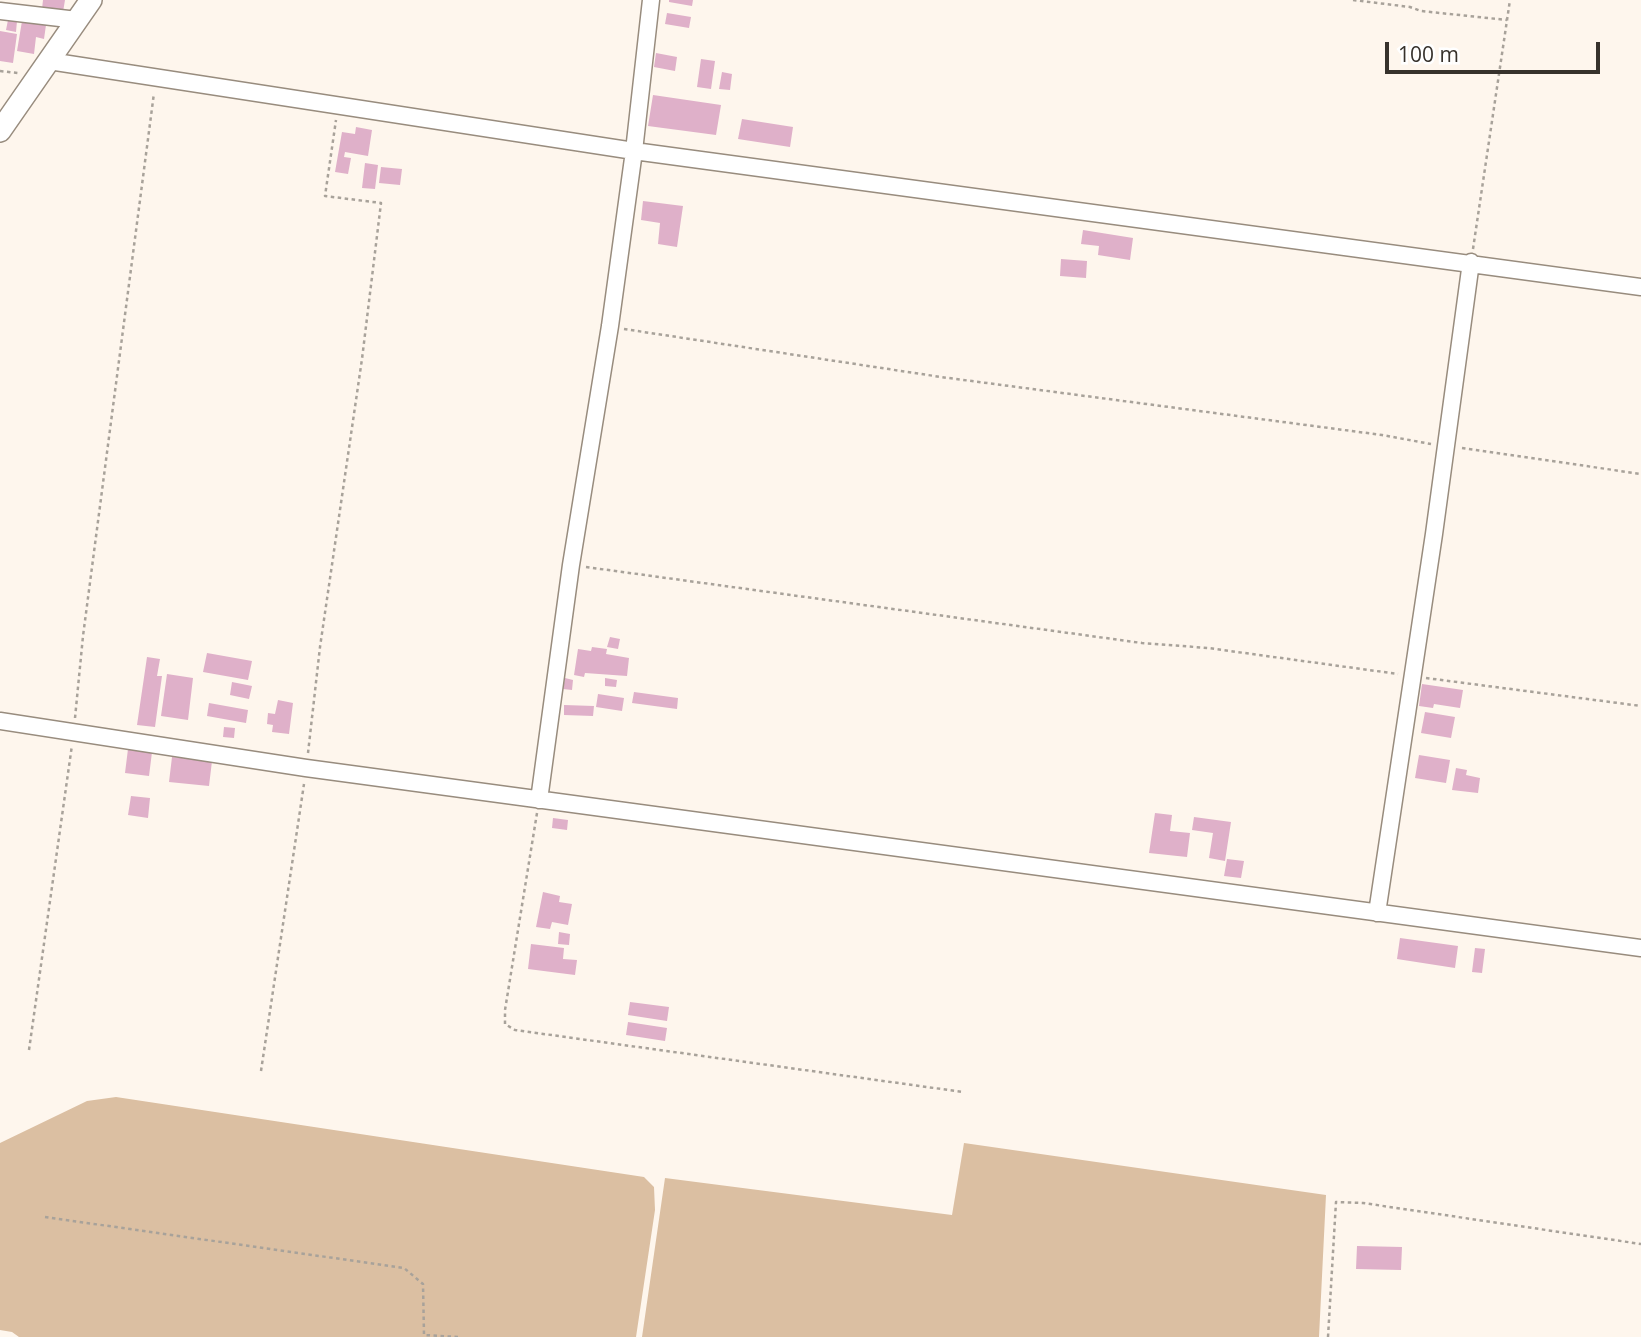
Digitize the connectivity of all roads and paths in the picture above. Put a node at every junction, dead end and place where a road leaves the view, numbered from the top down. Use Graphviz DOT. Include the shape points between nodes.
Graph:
graph roads {
  1 [pos="91,0"];
  2 [pos="651,0"];
  3 [pos="1353,0"];
  4 [pos="1510,0"];
  5 [pos="0,11"];
  6 [pos="77,20"];
  7 [pos="1507,20"];
  8 [pos="49,61"];
  9 [pos="157,76"];
  10 [pos="338,105"];
  11 [pos="0,131"];
  12 [pos="635,151"];
  13 [pos="1471,262"];
  14 [pos="1641,287"];
  15 [pos="610,327"];
  16 [pos="1445,445"];
  17 [pos="1641,474"];
  18 [pos="571,565"];
  19 [pos="1413,676"];
  20 [pos="1641,706"];
  21 [pos="0,721"];
  22 [pos="74,732"];
  23 [pos="306,768"];
  24 [pos="539,800"];
  25 [pos="1377,913"];
  26 [pos="1641,948"];
  27 [pos="29,1050"];
  28 [pos="261,1071"];
  29 [pos="963,1091"];
  30 [pos="45,1217"];
  31 [pos="1641,1244"];
  32 [pos="458,1337"];
  33 [pos="1328,1337"];
  1 -- 6 [label="main road"];
  2 -- 12 [label="street"];
  3 -- 7 [label="path"];
  4 -- 7 [label="path"];
  5 -- 6 [label="street"];
  6 -- 8 [label="main road"];
  7 -- 13 [label="path"];
  8 -- 9 [label="street"];
  8 -- 11 [label="main road"];
  9 -- 10 [label="street"];
  9 -- 22 [label="path"];
  10 -- 12 [label="street"];
  10 -- 23 [label="path" via="325,196 381,203"];
  12 -- 13 [label="street"];
  12 -- 15 [label="street"];
  13 -- 14 [label="street"];
  13 -- 16 [label="street"];
  15 -- 16 [label="path"];
  15 -- 18 [label="street"];
  16 -- 17 [label="path"];
  16 -- 19 [label="street"];
  18 -- 19 [label="path"];
  18 -- 24 [label="street"];
  19 -- 20 [label="path"];
  19 -- 25 [label="street"];
  21 -- 22 [label="street"];
  22 -- 23 [label="street"];
  22 -- 27 [label="path"];
  23 -- 24 [label="street"];
  23 -- 28 [label="path"];
  24 -- 25 [label="street"];
  24 -- 29 [label="path" via="505,1024 515,1030"];
  25 -- 26 [label="street"];
  30 -- 32 [label="path" via="404,1268 423,1284 424,1335"];
  31 -- 33 [label="path" via="1336,1202"];
}
